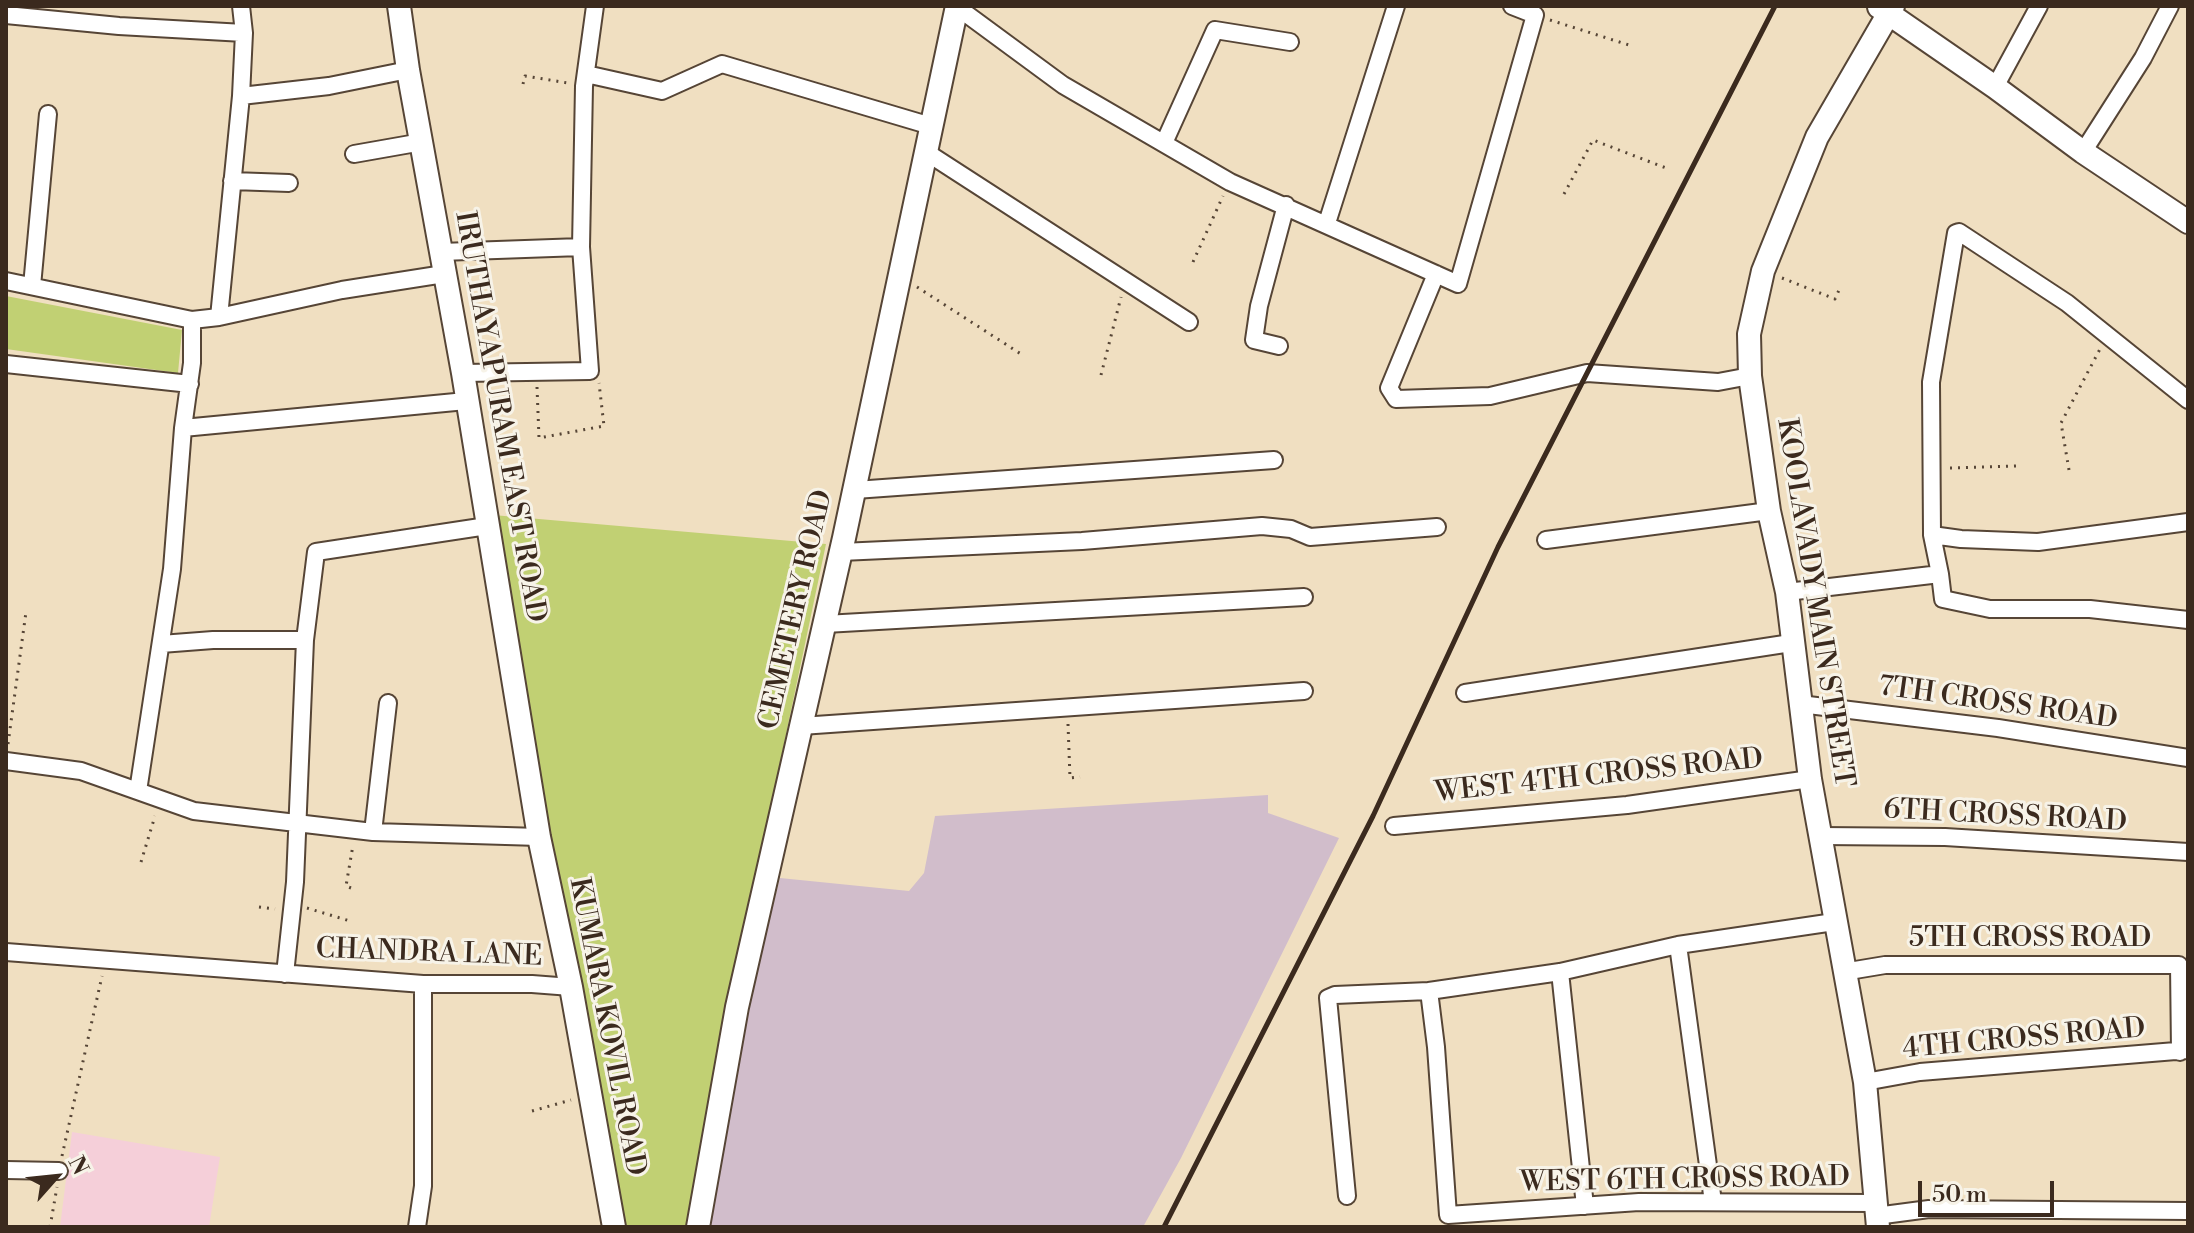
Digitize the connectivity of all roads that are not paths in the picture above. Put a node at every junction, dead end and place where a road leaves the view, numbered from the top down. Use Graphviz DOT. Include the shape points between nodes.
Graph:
graph roads {
  1 [pos="241,6"];
  2 [pos="399,6"];
  3 [pos="595,6"];
  4 [pos="1396,6"];
  5 [pos="1512,6"];
  6 [pos="2039,6"];
  7 [pos="2170,6"];
  8 [pos="957,7"];
  9 [pos="1886,9"];
  10 [pos="6,15"];
  11 [pos="244,33"];
  12 [pos="1290,42"];
  13 [pos="408,70"];
  14 [pos="585,80"];
  15 [pos="1995,87"];
  16 [pos="241,96"];
  17 [pos="48,114"];
  18 [pos="931,126"];
  19 [pos="422,142"];
  20 [pos="1164,143"];
  21 [pos="926,152"];
  22 [pos="2083,152"];
  23 [pos="354,154"];
  24 [pos="232,181"];
  25 [pos="289,183"];
  26 [pos="1286,205"];
  27 [pos="2187,221"];
  28 [pos="1327,223"];
  29 [pos="581,247"];
  30 [pos="443,263"];
  31 [pos="1436,274"];
  32 [pos="6,281"];
  33 [pos="32,286"];
  34 [pos="219,317"];
  35 [pos="192,320"];
  36 [pos="1189,322"];
  37 [pos="1279,346"];
  38 [pos="6,364"];
  39 [pos="463,373"];
  40 [pos="1750,376"];
  41 [pos="190,384"];
  42 [pos="2188,400"];
  43 [pos="466,401"];
  44 [pos="183,428"];
  45 [pos="1274,460"];
  46 [pos="855,490"];
  47 [pos="1769,511"];
  48 [pos="2188,522"];
  49 [pos="487,526"];
  50 [pos="1437,527"];
  51 [pos="1932,535"];
  52 [pos="1546,540"];
  53 [pos="841,552"];
  54 [pos="1940,574"];
  55 [pos="1787,592"];
  56 [pos="1304,597"];
  57 [pos="2188,620"];
  58 [pos="825,624"];
  59 [pos="305,640"];
  60 [pos="1791,643"];
  61 [pos="161,644"];
  62 [pos="1304,691"];
  63 [pos="1465,693"];
  64 [pos="388,703"];
  65 [pos="1800,704"];
  66 [pos="801,726"];
  67 [pos="6,758"];
  68 [pos="2188,758"];
  69 [pos="1810,779"];
  70 [pos="138,791"];
  71 [pos="296,822"];
  72 [pos="1394,826"];
  73 [pos="373,832"];
  74 [pos="1819,836"];
  75 [pos="539,837"];
  76 [pos="2188,852"];
  77 [pos="1834,922"];
  78 [pos="1678,945"];
  79 [pos="6,952"];
  80 [pos="1560,972"];
  81 [pos="1843,972"];
  82 [pos="285,974"];
  83 [pos="423,984"];
  84 [pos="571,987"];
  85 [pos="1429,991"];
  86 [pos="2184,1051"];
  87 [pos="1865,1082"];
  88 [pos="6,1170"];
  89 [pos="59,1171"];
  90 [pos="1347,1196"];
  91 [pos="1713,1202"];
  92 [pos="1585,1206"];
  93 [pos="2188,1211"];
  94 [pos="1876,1215"];
  95 [pos="417,1227"];
  96 [pos="614,1227"];
  97 [pos="698,1227"];
  1 -- 11 [label="street"];
  2 -- 13 [label="main road, IRUTHAYAPURAM EAST ROAD"];
  3 -- 14 [label="street"];
  4 -- 28 [label="street"];
  5 -- 31 [label="street" via="1535,15 1458,284"];
  6 -- 15 [label="street"];
  7 -- 22 [label="street"];
  8 -- 18 [label="main road, CEMETERY ROAD"];
  8 -- 20 [label="street" via="1063,85"];
  9 -- 15 [label="main road"];
  9 -- 40 [label="main road, KOOLAVADY MAIN STREET" via="1817,137 1763,271 1749,334"];
  10 -- 11 [label="street"];
  11 -- 16 [label="street"];
  12 -- 20 [label="street" via="1215,30"];
  13 -- 16 [label="street"];
  13 -- 19 [label="main road, IRUTHAYAPURAM EAST ROAD"];
  14 -- 18 [label="street" via="662,91 722,64"];
  14 -- 29 [label="street"];
  15 -- 22 [label="main road"];
  16 -- 24 [label="street"];
  17 -- 33 [label="street"];
  18 -- 21 [label="main road, CEMETERY ROAD"];
  19 -- 23 [label="street"];
  19 -- 30 [label="main road, IRUTHAYAPURAM EAST ROAD"];
  20 -- 26 [label="street" via="1230,182"];
  21 -- 36 [label="street"];
  21 -- 46 [label="main road, CEMETERY ROAD"];
  22 -- 27 [label="main road"];
  24 -- 25 [label="street"];
  24 -- 34 [label="street"];
  26 -- 28 [label="street"];
  26 -- 37 [label="street" via="1254,340"];
  28 -- 31 [label="street"];
  29 -- 30 [label="street"];
  29 -- 39 [label="street" via="590,371"];
  30 -- 34 [label="street"];
  30 -- 39 [label="main road, IRUTHAYAPURAM EAST ROAD"];
  31 -- 40 [label="street" via="1389,388 1396,399 1490,396 1587,373 1718,382"];
  32 -- 33 [label="street"];
  33 -- 35 [label="street"];
  34 -- 35 [label="street"];
  35 -- 41 [label="street"];
  38 -- 41 [label="street"];
  39 -- 43 [label="main road, IRUTHAYAPURAM EAST ROAD"];
  40 -- 47 [label="main road, KOOLAVADY MAIN STREET"];
  41 -- 44 [label="street"];
  42 -- 51 [label="street" via="2067,303 1956,233 1931,382"];
  43 -- 44 [label="street"];
  43 -- 49 [label="main road, IRUTHAYAPURAM EAST ROAD"];
  44 -- 61 [label="street"];
  45 -- 46 [label="street"];
  46 -- 53 [label="main road, CEMETERY ROAD"];
  47 -- 52 [label="street"];
  47 -- 55 [label="main road, KOOLAVADY MAIN STREET"];
  48 -- 51 [label="street" via="2038,542"];
  49 -- 59 [label="street, CHANDRA LANE" via="316,552"];
  49 -- 75 [label="main road, IRUTHAYAPURAM EAST ROAD"];
  50 -- 53 [label="street" via="1310,537 1262,526"];
  51 -- 54 [label="street"];
  53 -- 58 [label="main road, CEMETERY ROAD"];
  54 -- 55 [label="street"];
  54 -- 57 [label="street" via="1943,599 1990,609 2090,609"];
  55 -- 60 [label="main road, KOOLAVADY MAIN STREET"];
  56 -- 58 [label="street"];
  58 -- 66 [label="main road, CEMETERY ROAD"];
  59 -- 61 [label="street"];
  59 -- 71 [label="street, CHANDRA LANE"];
  60 -- 63 [label="street"];
  60 -- 65 [label="main road, KOOLAVADY MAIN STREET"];
  61 -- 70 [label="street"];
  62 -- 66 [label="street"];
  64 -- 73 [label="street"];
  65 -- 68 [label="street, 7TH CROSS ROAD"];
  65 -- 69 [label="main road, KOOLAVADY MAIN STREET"];
  66 -- 97 [label="main road, CEMETERY ROAD" via="737,1007"];
  67 -- 70 [label="street" via="81,771"];
  69 -- 72 [label="street, WEST 4TH CROSS ROAD" via="1627,805"];
  69 -- 74 [label="main road, KOOLAVADY MAIN STREET"];
  70 -- 71 [label="street" via="194,811"];
  71 -- 73 [label="street"];
  71 -- 82 [label="street, CHANDRA LANE"];
  73 -- 75 [label="street"];
  74 -- 76 [label="street, 6TH CROSS ROAD" via="1945,837"];
  74 -- 77 [label="main road, KOOLAVADY MAIN STREET"];
  75 -- 84 [label="main road, KUMARA KOVIL ROAD"];
  77 -- 78 [label="street"];
  77 -- 81 [label="main road, KOOLAVADY MAIN STREET"];
  78 -- 80 [label="street"];
  78 -- 91 [label="street"];
  79 -- 82 [label="street, CHANDRA LANE"];
  80 -- 85 [label="street"];
  80 -- 92 [label="street"];
  81 -- 86 [label="street, 5TH CROSS ROAD" via="1885,965 2179,965"];
  81 -- 87 [label="main road, KOOLAVADY MAIN STREET"];
  82 -- 83 [label="street, CHANDRA LANE"];
  83 -- 84 [label="street, CHANDRA LANE"];
  83 -- 95 [label="street" via="423,1186"];
  84 -- 96 [label="main road, KUMARA KOVIL ROAD"];
  85 -- 90 [label="street" via="1328,998"];
  85 -- 92 [label="street, WEST 6TH CROSS ROAD" via="1448,1215"];
  86 -- 87 [label="street, 4TH CROSS ROAD" via="1920,1072"];
  87 -- 94 [label="main road, KOOLAVADY MAIN STREET"];
  88 -- 89 [label="street"];
  91 -- 92 [label="street, WEST 6TH CROSS ROAD"];
  91 -- 94 [label="street, WEST 6TH CROSS ROAD"];
  93 -- 94 [label="street, WEST 6TH CROSS ROAD" via="1929,1209"];
}
